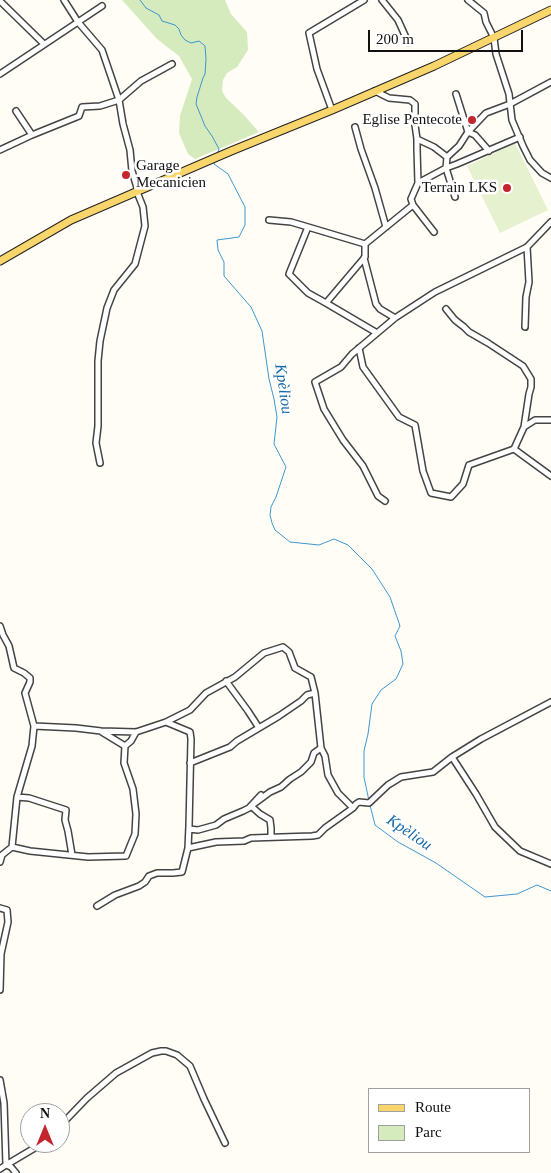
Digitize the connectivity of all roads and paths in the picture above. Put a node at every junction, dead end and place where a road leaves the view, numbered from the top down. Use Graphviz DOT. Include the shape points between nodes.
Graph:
graph roads {
  1 [pos="64,0"];
  2 [pos="364,0"];
  3 [pos="382,0"];
  4 [pos="468,0"];
  5 [pos="0,1"];
  6 [pos="102,6"];
  7 [pos="551,10"];
  8 [pos="78,22"];
  9 [pos="494,38"];
  10 [pos="408,42"];
  11 [pos="44,44"];
  12 [pos="172,64"];
  13 [pos="0,73"];
  14 [pos="551,82"];
  15 [pos="375,91"];
  16 [pos="456,94"];
  17 [pos="119,100"];
  18 [pos="510,104"];
  19 [pos="332,110"];
  20 [pos="16,111"];
  21 [pos="355,127"];
  22 [pos="468,132"];
  23 [pos="32,134"];
  24 [pos="520,137"];
  25 [pos="417,139"];
  26 [pos="0,150"];
  27 [pos="489,150"];
  28 [pos="447,157"];
  29 [pos="446,168"];
  30 [pos="551,178"];
  31 [pos="418,183"];
  32 [pos="137,192"];
  33 [pos="455,197"];
  34 [pos="413,205"];
  35 [pos="269,220"];
  36 [pos="551,222"];
  37 [pos="308,227"];
  38 [pos="386,227"];
  39 [pos="434,232"];
  40 [pos="365,244"];
  41 [pos="527,247"];
  42 [pos="364,258"];
  43 [pos="0,261"];
  44 [pos="326,303"];
  45 [pos="446,309"];
  46 [pos="395,318"];
  47 [pos="525,328"];
  48 [pos="377,332"];
  49 [pos="359,348"];
  50 [pos="551,420"];
  51 [pos="524,427"];
  52 [pos="514,449"];
  53 [pos="100,463"];
  54 [pos="551,476"];
  55 [pos="385,501"];
  56 [pos="0,626"];
  57 [pos="1,634"];
  58 [pos="226,681"];
  59 [pos="315,693"];
  60 [pos="551,702"];
  61 [pos="166,722"];
  62 [pos="34,726"];
  63 [pos="259,728"];
  64 [pos="101,732"];
  65 [pos="136,732"];
  66 [pos="125,746"];
  67 [pos="321,748"];
  68 [pos="452,757"];
  69 [pos="190,763"];
  70 [pos="261,795"];
  71 [pos="17,797"];
  72 [pos="251,806"];
  73 [pos="353,808"];
  74 [pos="189,829"];
  75 [pos="271,837"];
  76 [pos="12,846"];
  77 [pos="188,848"];
  78 [pos="72,855"];
  79 [pos="0,862"];
  80 [pos="551,864"];
  81 [pos="97,906"];
  82 [pos="0,908"];
  83 [pos="0,990"];
  84 [pos="0,1080"];
  85 [pos="70,1116"];
  86 [pos="225,1143"];
  87 [pos="26,1153"];
  88 [pos="6,1166"];
  89 [pos="0,1169"];
  90 [pos="16,1173"];
  1 -- 8 [label="street"];
  2 -- 19 [label="street" via="309,33 317,69"];
  3 -- 10 [label="street" via="398,20"];
  4 -- 9 [label="street" via="484,13"];
  5 -- 11 [label="street"];
  6 -- 8 [label="street"];
  7 -- 9 [label="main road"];
  8 -- 11 [label="street"];
  8 -- 17 [label="street" via="102,50"];
  9 -- 15 [label="main road"];
  9 -- 18 [label="street"];
  11 -- 13 [label="street"];
  12 -- 17 [label="street" via="141,81"];
  14 -- 18 [label="street"];
  15 -- 19 [label="main road"];
  15 -- 25 [label="street" via="389,98 413,102"];
  16 -- 22 [label="street"];
  17 -- 23 [label="street" via="82,108 79,116"];
  17 -- 32 [label="street"];
  18 -- 22 [label="street" via="486,112"];
  18 -- 24 [label="street" via="512,120"];
  19 -- 32 [label="main road"];
  20 -- 23 [label="street"];
  21 -- 38 [label="street"];
  22 -- 27 [label="street"];
  22 -- 28 [label="street"];
  23 -- 26 [label="street"];
  24 -- 27 [label="street"];
  24 -- 30 [label="street" via="530,160"];
  25 -- 28 [label="street"];
  25 -- 31 [label="street"];
  27 -- 29 [label="street"];
  28 -- 29 [label="street"];
  29 -- 31 [label="street"];
  29 -- 33 [label="street"];
  31 -- 34 [label="street" via="411,199"];
  32 -- 43 [label="main road" via="71,220"];
  32 -- 53 [label="street" via="145,226 135,264 114,290 100,341 96,443"];
  34 -- 38 [label="street"];
  34 -- 39 [label="street"];
  35 -- 37 [label="street"];
  36 -- 41 [label="street"];
  37 -- 40 [label="street"];
  37 -- 44 [label="street" via="289,274 308,293"];
  38 -- 40 [label="street"];
  40 -- 42 [label="street"];
  41 -- 46 [label="street" via="434,292"];
  41 -- 47 [label="street" via="529,282"];
  42 -- 44 [label="street"];
  42 -- 46 [label="street" via="376,304"];
  44 -- 48 [label="street"];
  45 -- 51 [label="street" via="469,332 522,366 529,375 531,387"];
  46 -- 48 [label="street"];
  48 -- 49 [label="street"];
  49 -- 52 [label="street" via="363,367 399,417 415,425 423,470 431,493 451,497 463,484 469,465"];
  49 -- 55 [label="street" via="341,367 315,382 324,409 363,466 378,496"];
  50 -- 51 [label="street" via="535,420"];
  51 -- 52 [label="street"];
  52 -- 54 [label="street"];
  56 -- 57 [label="street"];
  57 -- 62 [label="street" via="9,646 14,668 30,678 25,693"];
  58 -- 59 [label="street" via="264,653 283,647 289,652 295,668 311,677"];
  58 -- 61 [label="street" via="206,693 190,710"];
  58 -- 63 [label="street"];
  59 -- 63 [label="street" via="307,695"];
  59 -- 67 [label="street"];
  60 -- 68 [label="street"];
  61 -- 65 [label="street"];
  61 -- 69 [label="street" via="190,732"];
  62 -- 64 [label="street"];
  62 -- 71 [label="street" via="32,746"];
  63 -- 69 [label="street" via="230,746"];
  64 -- 65 [label="street"];
  64 -- 66 [label="street"];
  65 -- 66 [label="street"];
  66 -- 78 [label="street" via="124,763 134,790 136,814 134,838 126,856"];
  67 -- 72 [label="street" via="301,772"];
  67 -- 73 [label="street" via="328,775 338,793"];
  68 -- 73 [label="street" via="433,772 401,777 369,802 359,802"];
  68 -- 80 [label="street" via="495,827 520,851"];
  69 -- 74 [label="street"];
  70 -- 72 [label="street"];
  71 -- 76 [label="street"];
  71 -- 78 [label="street" via="66,810"];
  72 -- 74 [label="street" via="216,826"];
  72 -- 75 [label="street" via="270,820"];
  73 -- 75 [label="street" via="318,835"];
  74 -- 77 [label="street"];
  75 -- 77 [label="street"];
  76 -- 78 [label="street"];
  76 -- 79 [label="street" via="2,855"];
  77 -- 81 [label="street" via="182,872 149,876 139,886"];
  82 -- 83 [label="street" via="7,910 8,922"];
  84 -- 88 [label="street"];
  85 -- 86 [label="street" via="116,1073 152,1053 166,1051 190,1066"];
  87 -- 88 [label="street"];
  88 -- 89 [label="street"];
  88 -- 90 [label="street"];
}
